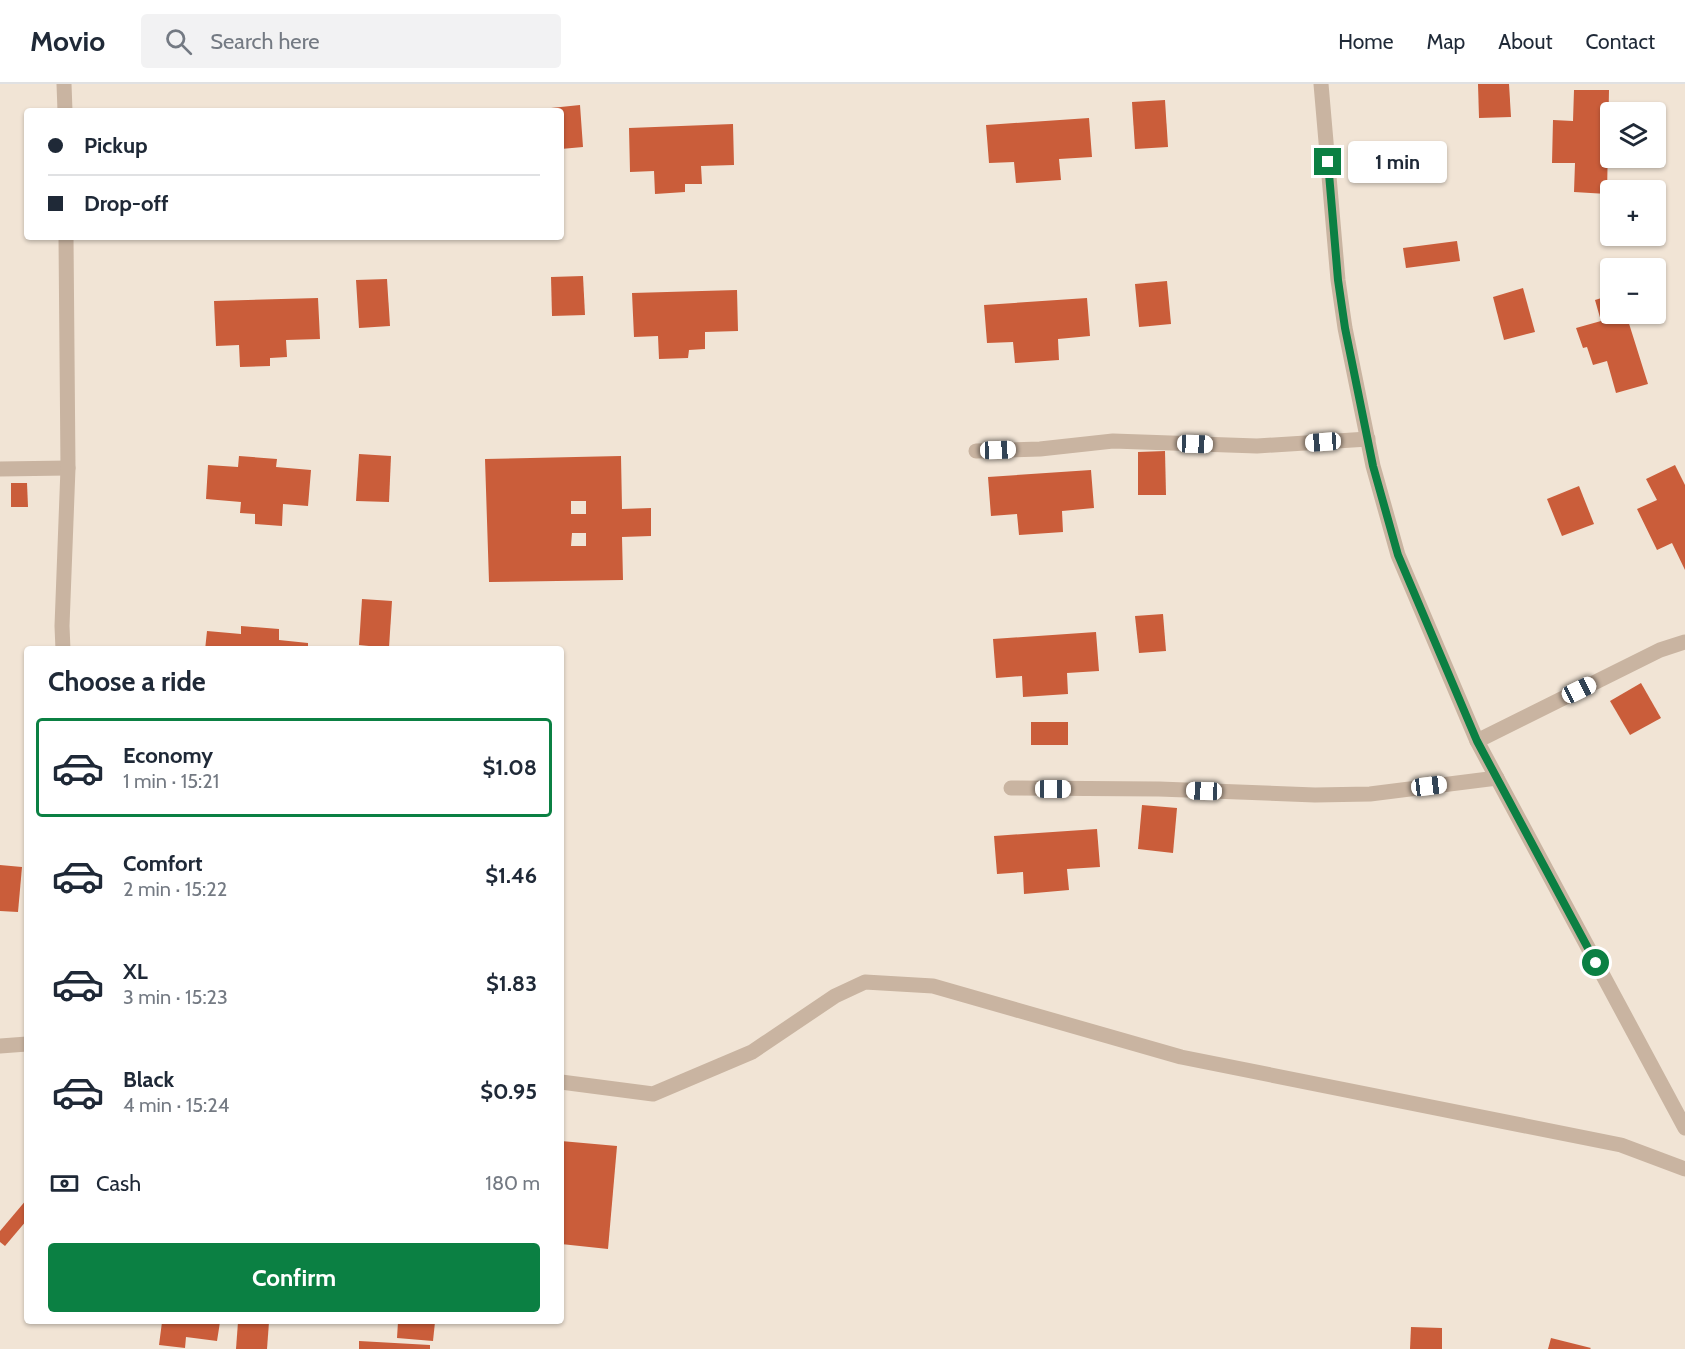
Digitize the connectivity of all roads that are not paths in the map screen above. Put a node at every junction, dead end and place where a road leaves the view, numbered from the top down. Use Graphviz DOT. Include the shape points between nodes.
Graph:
graph roads {
  1 [pos="64,84"];
  2 [pos="1321,84"];
  3 [pos="65,108"];
  4 [pos="66,240"];
  5 [pos="1368,439"];
  6 [pos="976,451"];
  7 [pos="68,468"];
  8 [pos="0,469"];
  9 [pos="1685,642"];
  10 [pos="63,646"];
  11 [pos="1477,741"];
  12 [pos="1497,778"];
  13 [pos="1011,788"];
  14 [pos="24,1044"];
  15 [pos="0,1046"];
  16 [pos="564,1082"];
  17 [pos="1685,1128"];
  18 [pos="1685,1169"];
  1 -- 3 [label="street"];
  2 -- 5 [label="street" via="1338,280"];
  4 -- 7 [label="street"];
  5 -- 6 [label="street" via="1257,446 1113,441"];
  5 -- 11 [label="street" via="1398,555"];
  7 -- 8 [label="street"];
  7 -- 10 [label="street"];
  9 -- 11 [label="street" via="1660,650"];
  11 -- 12 [label="street"];
  12 -- 13 [label="street" via="1370,794"];
  12 -- 17 [label="street"];
  14 -- 15 [label="street"];
  16 -- 18 [label="street" via="653,1094 752,1052 834,996 865,982 933,986 1181,1057 1621,1145"];
}
